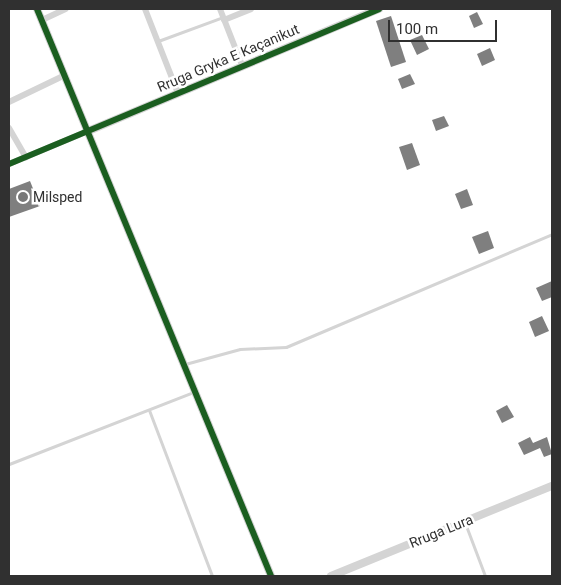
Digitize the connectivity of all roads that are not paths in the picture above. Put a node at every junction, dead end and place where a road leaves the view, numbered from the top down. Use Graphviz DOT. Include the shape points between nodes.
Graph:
graph roads {
  1 [pos="37,9"];
  2 [pos="66,9"];
  3 [pos="145,9"];
  4 [pos="220,9"];
  5 [pos="251,9"];
  6 [pos="380,9"];
  7 [pos="224,18"];
  8 [pos="42,20"];
  9 [pos="158,42"];
  10 [pos="242,65"];
  11 [pos="63,76"];
  12 [pos="178,93"];
  13 [pos="9,102"];
  14 [pos="9,128"];
  15 [pos="86,132"];
  16 [pos="26,157"];
  17 [pos="9,164"];
  18 [pos="552,234"];
  19 [pos="182,365"];
  20 [pos="194,392"];
  21 [pos="149,410"];
  22 [pos="9,464"];
  23 [pos="552,486"];
  24 [pos="465,522"];
  25 [pos="212,576"];
  26 [pos="271,576"];
  27 [pos="330,576"];
  28 [pos="485,576"];
  1 -- 8 [label="street"];
  2 -- 8 [label="street"];
  3 -- 9 [label="street"];
  4 -- 7 [label="street"];
  5 -- 7 [label="street"];
  6 -- 10 [label="street, Rruga Gryka E Kaçanikut"];
  7 -- 9 [label="lane"];
  7 -- 10 [label="street"];
  8 -- 11 [label="street"];
  9 -- 12 [label="street"];
  10 -- 12 [label="street, Rruga Gryka E Kaçanikut"];
  11 -- 13 [label="street"];
  11 -- 15 [label="street"];
  12 -- 15 [label="street, Rruga Gryka E Kaçanikut"];
  14 -- 16 [label="street"];
  15 -- 16 [label="street"];
  15 -- 19 [label="street"];
  16 -- 17 [label="street"];
  18 -- 19 [label="lane" via="286,346 240,349"];
  19 -- 20 [label="street"];
  20 -- 21 [label="lane"];
  20 -- 26 [label="street"];
  21 -- 22 [label="lane"];
  21 -- 25 [label="lane"];
  23 -- 24 [label="street, Rruga Lura"];
  24 -- 27 [label="street, Rruga Lura"];
  24 -- 28 [label="lane"];
}
